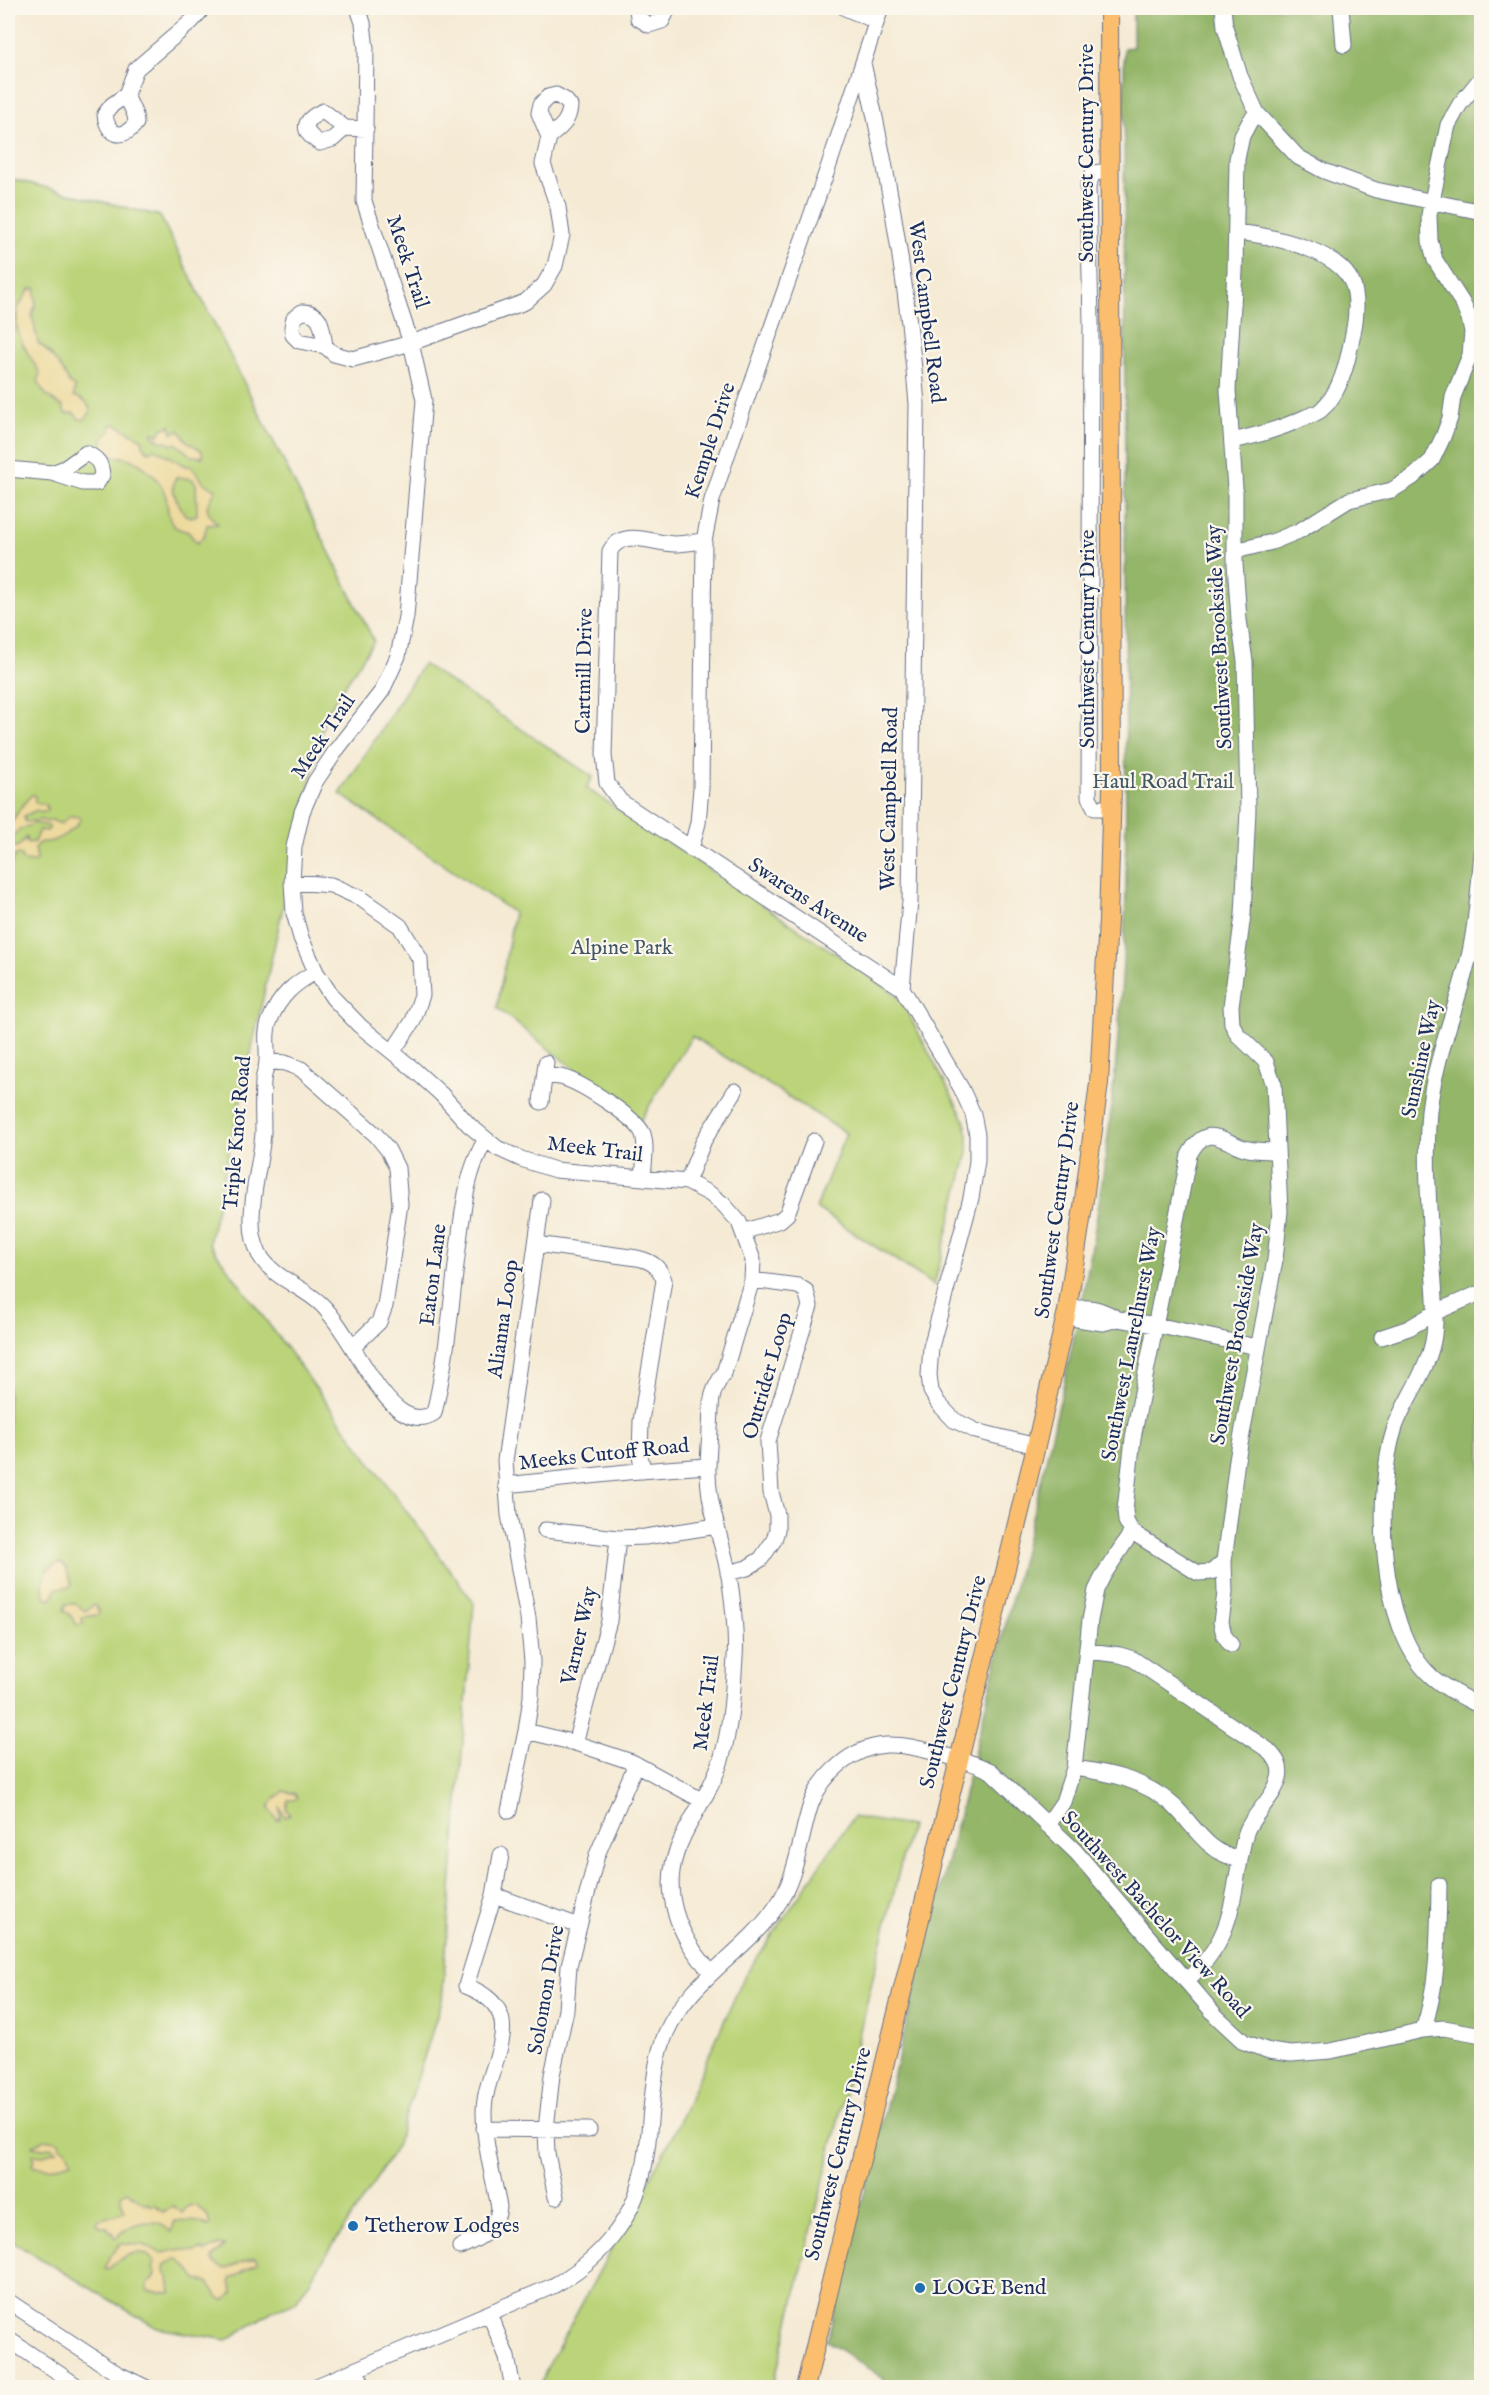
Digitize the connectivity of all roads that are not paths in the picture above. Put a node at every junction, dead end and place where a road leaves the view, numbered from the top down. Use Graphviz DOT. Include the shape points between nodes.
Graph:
graph roads {
  1 [pos="203,8"];
  2 [pos="358,8"];
  3 [pos="637,8"];
  4 [pos="666,8"];
  5 [pos="845,8"];
  6 [pos="1109,8"];
  7 [pos="1223,8"];
  8 [pos="1341,8"];
  9 [pos="879,14"];
  10 [pos="1344,45"];
  11 [pos="863,63"];
  12 [pos="1482,76"];
  13 [pos="126,95"];
  14 [pos="1257,113"];
  15 [pos="345,128"];
  16 [pos="366,129"];
  17 [pos="549,137"];
  18 [pos="1431,203"];
  19 [pos="1482,212"];
  20 [pos="1236,232"];
  21 [pos="411,343"];
  22 [pos="325,346"];
  23 [pos="1232,441"];
  24 [pos="8,469"];
  25 [pos="52,472"];
  26 [pos="704,541"];
  27 [pos="1234,551"];
  28 [pos="691,849"];
  29 [pos="1482,852"];
  30 [pos="292,882"];
  31 [pos="316,972"];
  32 [pos="903,988"];
  33 [pos="393,1051"];
  34 [pos="267,1061"];
  35 [pos="735,1091"];
  36 [pos="541,1102"];
  37 [pos="486,1139"];
  38 [pos="814,1141"];
  39 [pos="1277,1151"];
  40 [pos="643,1177"];
  41 [pos="687,1182"];
  42 [pos="542,1200"];
  43 [pos="743,1232"];
  44 [pos="536,1244"];
  45 [pos="752,1280"];
  46 [pos="1482,1292"];
  47 [pos="1067,1311"];
  48 [pos="1436,1312"];
  49 [pos="1156,1325"];
  50 [pos="1382,1337"];
  51 [pos="353,1347"];
  52 [pos="1257,1347"];
  53 [pos="428,1417"];
  54 [pos="1036,1446"];
  55 [pos="706,1466"];
  56 [pos="643,1471"];
  57 [pos="506,1485"];
  58 [pos="717,1526"];
  59 [pos="545,1530"];
  60 [pos="1132,1532"];
  61 [pos="618,1538"];
  62 [pos="1224,1561"];
  63 [pos="728,1573"];
  64 [pos="1231,1645"];
  65 [pos="1088,1651"];
  66 [pos="1482,1707"];
  67 [pos="526,1731"];
  68 [pos="575,1743"];
  69 [pos="958,1758"];
  70 [pos="636,1764"];
  71 [pos="1074,1768"];
  72 [pos="703,1801"];
  73 [pos="509,1811"];
  74 [pos="1047,1825"];
  75 [pos="501,1855"];
  76 [pos="1240,1860"];
  77 [pos="1439,1885"];
  78 [pos="494,1895"];
  79 [pos="579,1926"];
  80 [pos="712,1973"];
  81 [pos="1186,1981"];
  82 [pos="1423,2030"];
  83 [pos="1482,2035"];
  84 [pos="484,2129"];
  85 [pos="546,2130"];
  86 [pos="589,2130"];
  87 [pos="556,2197"];
  88 [pos="460,2247"];
  89 [pos="8,2301"];
  90 [pos="489,2313"];
  91 [pos="8,2339"];
  92 [pos="356,2370"];
  93 [pos="143,2387"];
  94 [pos="80,2388"];
  95 [pos="312,2388"];
  96 [pos="364,2388"];
  97 [pos="513,2388"];
  98 [pos="805,2388"];
  1 -- 13 [label="street" via="136,69"];
  2 -- 16 [label="street, Meek Trail" via="366,49"];
  3 -- 4 [label="street" via="638,18 649,25 662,21"];
  5 -- 9 [label="street"];
  6 -- 47 [label="main road, Southwest Century Drive" via="1108,920 1099,1083"];
  7 -- 14 [label="street" via="1240,76"];
  8 -- 10 [label="street"];
  9 -- 11 [label="street, Kemple Drive"];
  11 -- 26 [label="street, Kemple Drive" via="736,426 712,500"];
  11 -- 32 [label="street, West Campbell Road" via="878,127 908,312 918,404 910,902"];
  12 -- 18 [label="street" via="1448,125"];
  14 -- 18 [label="street" via="1298,157 1324,171 1376,190"];
  14 -- 20 [label="street, Southwest Brookside Way" via="1242,136"];
  15 -- 16 [label="street"];
  16 -- 21 [label="street, Meek Trail" via="364,201"];
  17 -- 21 [label="street" via="543,164 558,207 562,235 555,266 544,285 525,302"];
  18 -- 19 [label="street"];
  18 -- 27 [label="street" via="1430,241 1435,260 1463,304 1472,332 1470,355 1432,460 1392,490 1349,501 1272,542"];
  20 -- 23 [label="street, Southwest Brookside Way" via="1228,390"];
  20 -- 23 [label="street" via="1295,243 1343,269 1355,291 1355,326 1344,376 1322,410 1280,430"];
  21 -- 22 [label="street" via="353,359 334,354"];
  21 -- 30 [label="street, Meek Trail" via="424,400 406,617 398,656 382,691 315,782 294,846"];
  23 -- 27 [label="street, Southwest Brookside Way"];
  24 -- 25 [label="street"];
  26 -- 28 [label="street, Kemple Drive" via="701,788"];
  26 -- 28 [label="street, Cartmill Drive" via="674,544 620,539 608,560 604,755 607,783 620,801"];
  27 -- 39 [label="street, Southwest Brookside Way" via="1245,661 1248,810 1232,1024 1266,1062 1274,1085"];
  28 -- 32 [label="street, Swarens Avenue"];
  29 -- 48 [label="street, Sunshine Way" via="1470,952 1444,1040 1430,1108 1426,1160"];
  30 -- 31 [label="street, Meek Trail" via="294,913"];
  30 -- 33 [label="street" via="331,885 360,898 400,926 420,959 422,995 413,1021"];
  31 -- 33 [label="street, Meek Trail" via="333,998 360,1026"];
  31 -- 34 [label="street, Triple Knot Road" via="283,995 275,1007 268,1023"];
  32 -- 54 [label="street" via="962,1088 977,1135 971,1198 931,1347 931,1391 954,1420 976,1431"];
  33 -- 37 [label="street, Meek Trail"];
  34 -- 51 [label="street, Triple Knot Road" via="263,1079 263,1134 252,1205 255,1241 269,1266 321,1303"];
  34 -- 51 [label="street" via="301,1070 376,1135 397,1168 400,1204 385,1306 379,1322"];
  35 -- 41 [label="street" via="704,1140"];
  36 -- 40 [label="street" via="546,1069 580,1085 634,1122 643,1133"];
  37 -- 40 [label="street, Meek Trail" via="521,1159 555,1170"];
  37 -- 53 [label="street, Eaton Lane" via="472,1165 460,1229 443,1375 434,1413"];
  38 -- 43 [label="street" via="787,1214"];
  39 -- 49 [label="street, Southwest Laurelhurst Way" via="1260,1152 1212,1135 1193,1148"];
  39 -- 52 [label="street, Southwest Brookside Way" via="1278,1233"];
  40 -- 41 [label="street, Meek Trail"];
  41 -- 43 [label="street, Meek Trail" via="724,1205"];
  42 -- 44 [label="street"];
  43 -- 45 [label="street, Meek Trail" via="753,1260"];
  44 -- 56 [label="street, Alianna Loop" via="637,1258 660,1269 664,1280 641,1422"];
  44 -- 57 [label="street, Alianna Loop" via="505,1461"];
  45 -- 55 [label="street, Meek Trail" via="724,1373 725,1388 719,1408 711,1417"];
  45 -- 63 [label="street, Outrider Loop" via="798,1286 806,1291 810,1306 768,1441 771,1492 777,1515 774,1540 761,1559"];
  46 -- 48 [label="street"];
  47 -- 49 [label="street" via="1080,1306 1105,1311 1118,1319"];
  47 -- 54 [label="main road, Southwest Century Drive"];
  48 -- 50 [label="street" via="1409,1328"];
  48 -- 66 [label="street, Sunshine Way" via="1427,1360 1402,1409 1389,1455 1382,1524 1386,1564 1398,1620 1414,1655 1431,1676"];
  49 -- 52 [label="street"];
  49 -- 60 [label="street, Southwest Laurelhurst Way" via="1127,1486 1126,1521"];
  51 -- 53 [label="street, Triple Knot Road" via="394,1406 405,1414"];
  52 -- 62 [label="street, Southwest Brookside Way"];
  54 -- 69 [label="main road, Southwest Century Drive"];
  55 -- 56 [label="street, Meeks Cutoff Road"];
  55 -- 58 [label="street, Meek Trail"];
  56 -- 57 [label="street, Meeks Cutoff Road"];
  57 -- 67 [label="street, Alianna Loop" via="532,1661"];
  58 -- 61 [label="street"];
  58 -- 63 [label="street, Meek Trail"];
  59 -- 61 [label="street"];
  60 -- 62 [label="street" via="1198,1573 1212,1572"];
  60 -- 65 [label="street" via="1096,1590"];
  61 -- 68 [label="street, Varner Way" via="609,1621"];
  62 -- 64 [label="street, Southwest Brookside Way" via="1221,1622"];
  63 -- 72 [label="street, Meek Trail" via="736,1654 731,1711 722,1759"];
  65 -- 71 [label="street"];
  65 -- 76 [label="street" via="1120,1654 1145,1666 1275,1756 1279,1778 1247,1829"];
  67 -- 68 [label="street"];
  67 -- 73 [label="street, Alianna Loop"];
  68 -- 70 [label="street"];
  69 -- 74 [label="street, Southwest Bachelor View Road" via="991,1771"];
  69 -- 80 [label="street, Southwest Bachelor View Road" via="886,1745 840,1762 812,1802 778,1905 758,1930"];
  69 -- 98 [label="main road, Southwest Century Drive"];
  70 -- 72 [label="street"];
  70 -- 79 [label="street, Solomon Drive" via="603,1839"];
  71 -- 74 [label="street" via="1063,1802"];
  71 -- 76 [label="street" via="1111,1774 1146,1787 1172,1805 1205,1842 1224,1856"];
  72 -- 80 [label="street, Meek Trail" via="680,1842 672,1868 672,1898 682,1933"];
  74 -- 81 [label="street, Southwest Bachelor View Road" via="1076,1852"];
  75 -- 78 [label="street"];
  76 -- 81 [label="street" via="1233,1906 1221,1941 1205,1965"];
  77 -- 82 [label="street" via="1437,1951 1429,2014"];
  78 -- 79 [label="street"];
  78 -- 84 [label="street" via="466,1986 496,2006 504,2032 484,2109"];
  79 -- 85 [label="street, Solomon Drive" via="569,1966 566,2010 552,2075"];
  80 -- 90 [label="street, Southwest Bachelor View Road" via="681,2009 658,2056 644,2171 619,2228 596,2256 568,2277"];
  81 -- 82 [label="street, Southwest Bachelor View Road" via="1229,2030 1244,2042 1269,2051 1332,2051"];
  82 -- 83 [label="street, Southwest Bachelor View Road" via="1444,2028"];
  84 -- 85 [label="street"];
  84 -- 88 [label="street" via="498,2216 492,2229"];
  85 -- 86 [label="street"];
  85 -- 87 [label="street, Solomon Drive"];
  89 -- 93 [label="street"];
  90 -- 92 [label="street, Southwest Bachelor View Road"];
  90 -- 97 [label="street" via="507,2357"];
  91 -- 94 [label="street"];
  92 -- 95 [label="street, Southwest Bachelor View Road"];
  92 -- 96 [label="street"];
}
